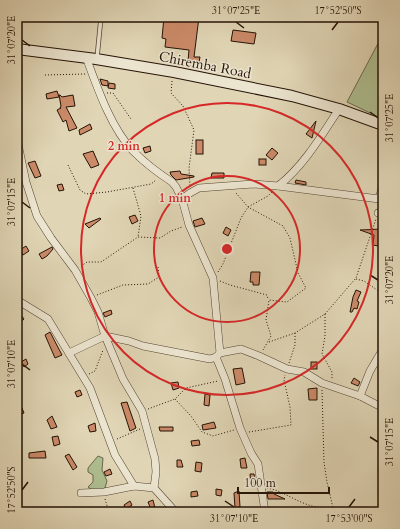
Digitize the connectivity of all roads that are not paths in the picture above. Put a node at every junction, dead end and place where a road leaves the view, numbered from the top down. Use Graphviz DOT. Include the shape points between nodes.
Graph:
graph roads {
  1 [pos="101,17"];
  2 [pos="17,49"];
  3 [pos="91,58"];
  4 [pos="339,109"];
  5 [pos="383,125"];
  6 [pos="17,139"];
  7 [pos="383,184"];
  8 [pos="278,186"];
  9 [pos="182,199"];
  10 [pos="17,300"];
  11 [pos="106,338"];
  12 [pos="383,349"];
  13 [pos="69,353"];
  14 [pos="218,355"];
  15 [pos="360,396"];
  16 [pos="383,408"];
  17 [pos="134,486"];
  18 [pos="154,488"];
  19 [pos="81,493"];
  20 [pos="174,512"];
  21 [pos="265,512"];
  1 -- 3 [label="lane"];
  2 -- 3 [label="main road, Chiremba Road"];
  3 -- 4 [label="main road, Chiremba Road" via="292,96"];
  3 -- 9 [label="street" via="92,73 100,94 120,134 133,151 176,187"];
  4 -- 5 [label="main road, Chiremba Road"];
  4 -- 8 [label="street" via="288,179"];
  6 -- 11 [label="street" via="26,182 37,216 91,298"];
  7 -- 8 [label="street" via="379,199"];
  8 -- 9 [label="street" via="253,184 199,188"];
  9 -- 14 [label="street" via="189,225 213,278"];
  10 -- 13 [label="street" via="48,319"];
  11 -- 13 [label="street"];
  11 -- 14 [label="street" via="202,358 210,359"];
  11 -- 18 [label="street" via="123,379 142,411 155,459"];
  12 -- 15 [label="street" via="370,371"];
  13 -- 17 [label="street" via="90,388 115,455"];
  14 -- 15 [label="street" via="240,349"];
  14 -- 21 [label="street" via="241,431 258,464"];
  15 -- 16 [label="street"];
  17 -- 18 [label="street"];
  17 -- 19 [label="street" via="104,492"];
  18 -- 20 [label="street"];
}
